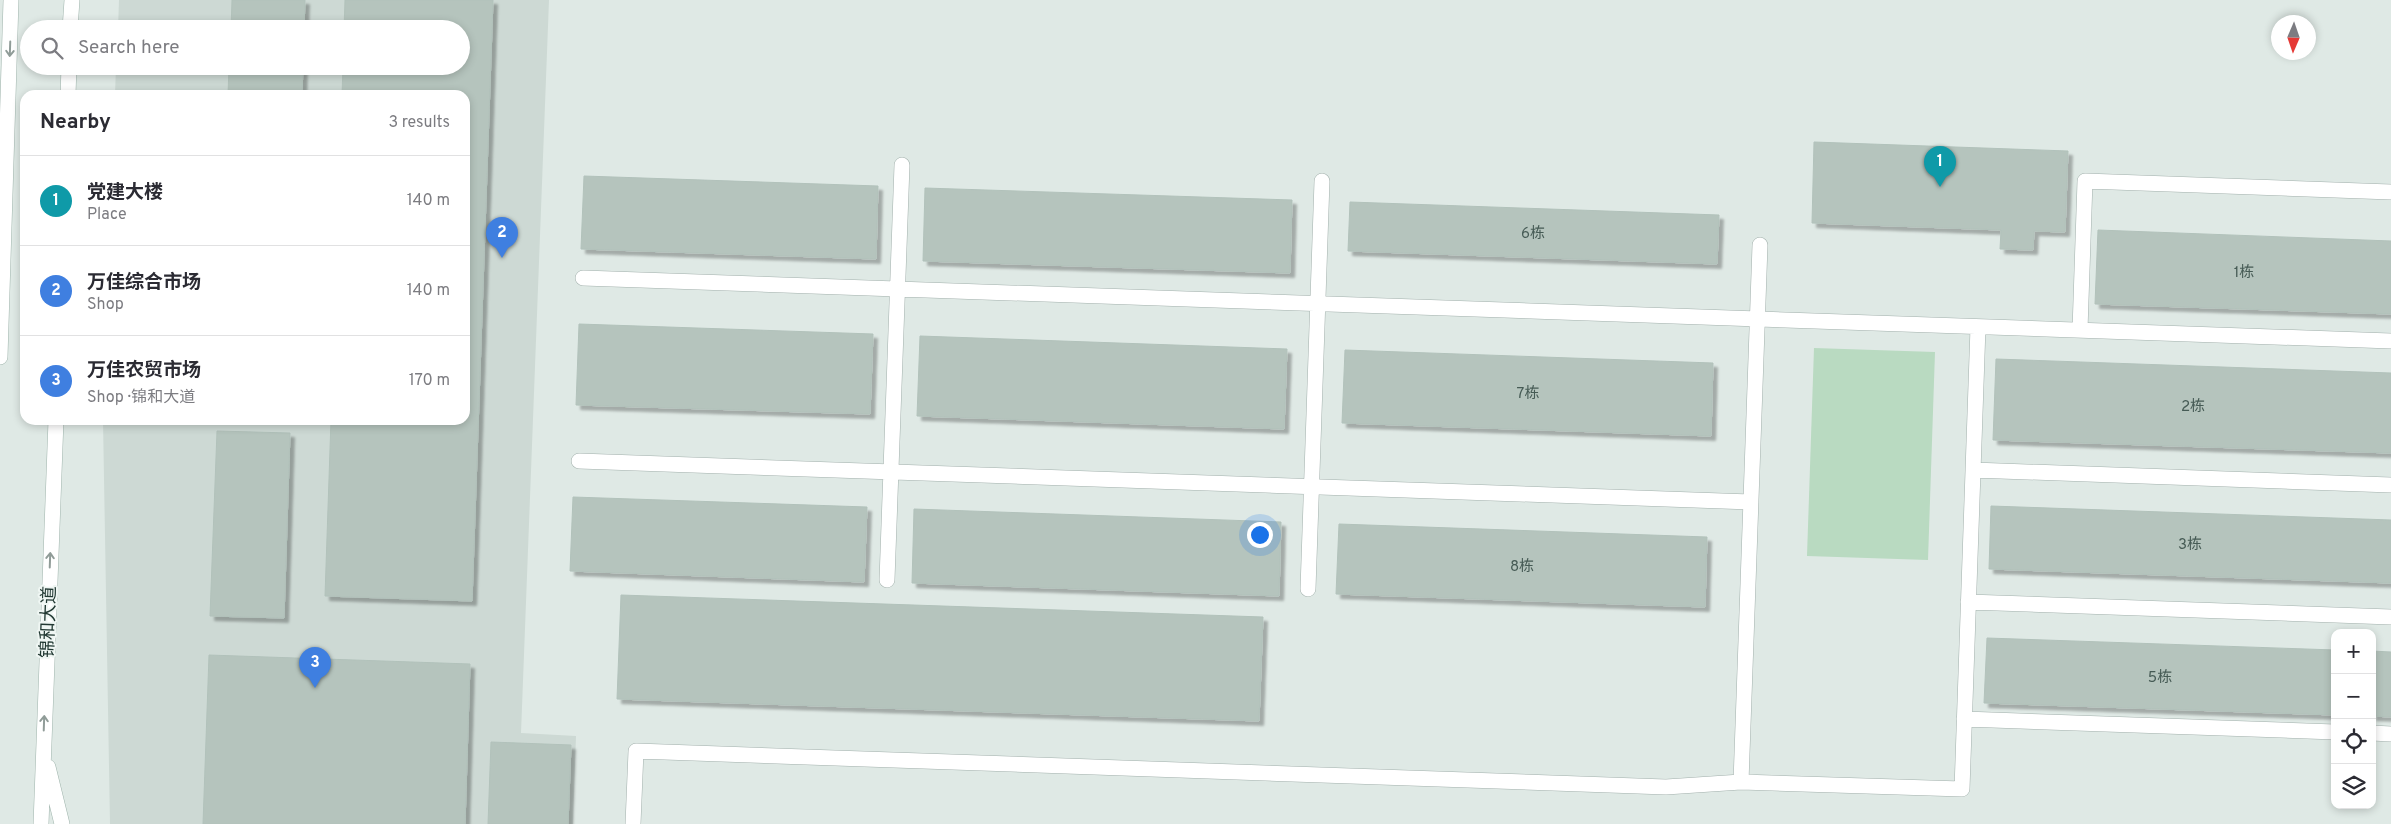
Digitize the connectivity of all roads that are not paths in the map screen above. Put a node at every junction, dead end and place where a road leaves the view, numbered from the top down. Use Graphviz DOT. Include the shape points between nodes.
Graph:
graph roads {
  1 [pos="11,0"];
  2 [pos="72,0"];
  3 [pos="71,20"];
  4 [pos="69,75"];
  5 [pos="68,90"];
  6 [pos="902,165"];
  7 [pos="3,167"];
  8 [pos="1322,180"];
  9 [pos="2391,192"];
  10 [pos="1760,245"];
  11 [pos="583,278"];
  12 [pos="898,289"];
  13 [pos="1318,304"];
  14 [pos="1757,319"];
  15 [pos="1978,327"];
  16 [pos="2080,330"];
  17 [pos="2391,341"];
  18 [pos="0,357"];
  19 [pos="56,425"];
  20 [pos="579,462"];
  21 [pos="1973,470"];
  22 [pos="891,472"];
  23 [pos="2391,485"];
  24 [pos="1312,487"];
  25 [pos="1750,502"];
  26 [pos="888,580"];
  27 [pos="1308,589"];
  28 [pos="1968,602"];
  29 [pos="2391,616"];
  30 [pos="1964,719"];
  31 [pos="2331,732"];
  32 [pos="2376,733"];
  33 [pos="2391,734"];
  34 [pos="43,748"];
  35 [pos="1741,782"];
  36 [pos="41,824"];
  37 [pos="62,824"];
  38 [pos="633,824"];
  1 -- 7 [label="main road, one-way"];
  2 -- 3 [label="main road"];
  4 -- 5 [label="main road"];
  6 -- 12 [label="main road"];
  7 -- 18 [label="main road"];
  8 -- 13 [label="main road"];
  9 -- 16 [label="main road" via="2085,181"];
  10 -- 14 [label="main road"];
  11 -- 12 [label="main road"];
  12 -- 13 [label="main road"];
  12 -- 22 [label="main road"];
  13 -- 14 [label="main road"];
  13 -- 24 [label="main road"];
  14 -- 15 [label="main road"];
  14 -- 25 [label="main road"];
  15 -- 16 [label="main road"];
  15 -- 21 [label="main road"];
  16 -- 17 [label="main road"];
  34 -- 19 [label="main road, 锦和大道, one-way"];
  20 -- 22 [label="main road"];
  21 -- 23 [label="main road"];
  21 -- 28 [label="main road"];
  22 -- 24 [label="main road"];
  22 -- 26 [label="main road"];
  24 -- 25 [label="main road"];
  24 -- 27 [label="main road"];
  25 -- 35 [label="main road"];
  28 -- 29 [label="main road"];
  28 -- 30 [label="main road"];
  30 -- 31 [label="main road"];
  30 -- 35 [label="main road" via="1962,790"];
  32 -- 33 [label="main road"];
  34 -- 36 [label="main road, 锦和大道"];
  34 -- 37 [label="main road"];
  35 -- 38 [label="main road" via="1656,787 636,751"];
}
